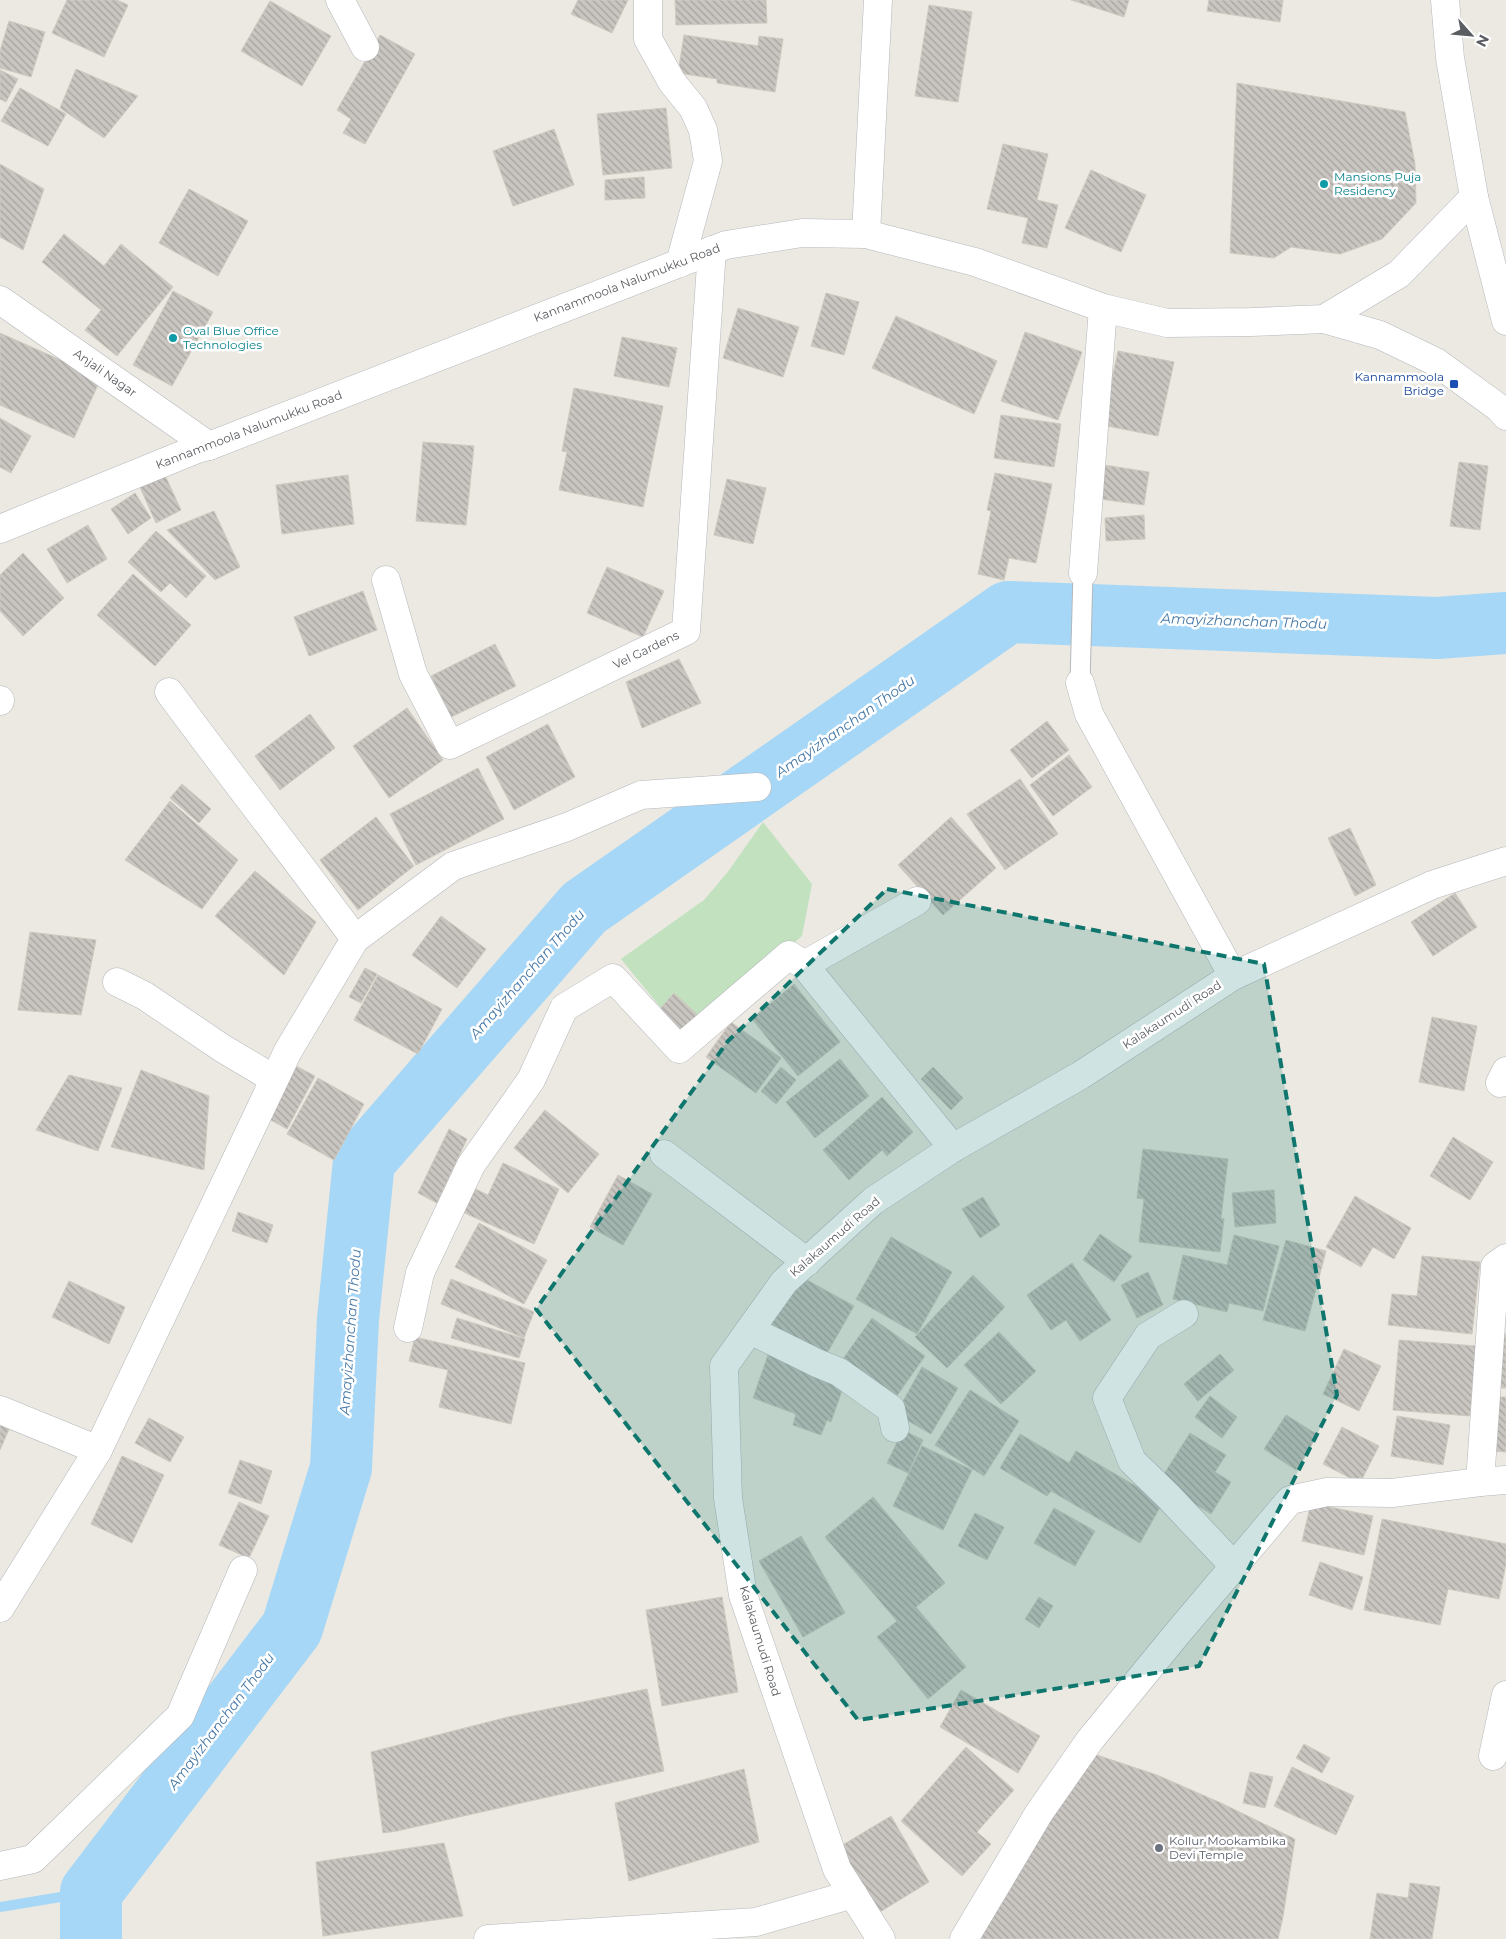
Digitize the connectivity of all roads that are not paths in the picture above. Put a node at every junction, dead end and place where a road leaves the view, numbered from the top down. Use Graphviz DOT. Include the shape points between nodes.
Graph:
graph roads {
  1 [pos="340,0"];
  2 [pos="648,0"];
  3 [pos="878,0"];
  4 [pos="1445,0"];
  5 [pos="365,47"];
  6 [pos="1474,197"];
  7 [pos="866,234"];
  8 [pos="712,250"];
  9 [pos="680,262"];
  10 [pos="0,300"];
  11 [pos="1104,308"];
  12 [pos="1324,319"];
  13 [pos="1506,321"];
  14 [pos="1506,416"];
  15 [pos="209,446"];
  16 [pos="0,529"];
  17 [pos="1083,573"];
  18 [pos="386,580"];
  19 [pos="1080,683"];
  20 [pos="169,692"];
  21 [pos="757,787"];
  22 [pos="1506,861"];
  23 [pos="917,901"];
  24 [pos="355,940"];
  25 [pos="804,965"];
  26 [pos="1233,976"];
  27 [pos="117,982"];
  28 [pos="274,1079"];
  29 [pos="953,1148"];
  30 [pos="664,1154"];
  31 [pos="1506,1258"];
  32 [pos="806,1262"];
  33 [pos="1184,1314"];
  34 [pos="408,1328"];
  35 [pos="750,1330"];
  36 [pos="0,1410"];
  37 [pos="895,1428"];
  38 [pos="98,1450"];
  39 [pos="1493,1481"];
  40 [pos="1234,1566"];
  41 [pos="243,1570"];
  42 [pos="0,1608"];
  43 [pos="1506,1695"];
  44 [pos="1493,1756"];
  45 [pos="0,1866"];
  46 [pos="853,1894"];
  47 [pos="488,1939"];
  48 [pos="881,1939"];
  49 [pos="964,1939"];
  1 -- 5 [label="street"];
  2 -- 9 [label="street" via="648,39 672,82 693,108 703,130 708,161"];
  3 -- 7 [label="street"];
  4 -- 6 [label="street" via="1450,58"];
  6 -- 12 [label="street, Kannammoola Nalumukku Road" via="1399,274"];
  6 -- 13 [label="street"];
  7 -- 8 [label="street, Kannammoola Nalumukku Road" via="802,232"];
  7 -- 11 [label="street, Kannammoola Nalumukku Road" via="975,262"];
  8 -- 9 [label="street, Kannammoola Nalumukku Road"];
  8 -- 18 [label="street, Vel Gardens" via="686,631 450,746 413,674"];
  9 -- 15 [label="street, Kannammoola Nalumukku Road"];
  10 -- 15 [label="street, Anjali Nagar"];
  11 -- 12 [label="street, Kannammoola Nalumukku Road" via="1167,323"];
  11 -- 17 [label="street"];
  12 -- 14 [label="street" via="1380,335 1436,362"];
  15 -- 16 [label="street, Kannammoola Nalumukku Road"];
  17 -- 19 [label="lane"];
  19 -- 26 [label="street" via="1089,714"];
  20 -- 24 [label="street"];
  21 -- 24 [label="street" via="641,795 566,827 454,866"];
  22 -- 26 [label="street, Kalakaumudi Road" via="1432,885"];
  23 -- 25 [label="street"];
  24 -- 28 [label="street"];
  25 -- 29 [label="street"];
  25 -- 34 [label="street" via="789,955 679,1050 613,978 564,1008 531,1080 471,1165 420,1273"];
  26 -- 29 [label="street, Kalakaumudi Road" via="1081,1075"];
  27 -- 28 [label="street" via="145,996"];
  28 -- 38 [label="street"];
  29 -- 32 [label="street, Kalakaumudi Road" via="873,1201"];
  30 -- 32 [label="street"];
  31 -- 39 [label="street" via="1495,1266"];
  32 -- 35 [label="street, Kalakaumudi Road" via="784,1282"];
  33 -- 40 [label="street" via="1148,1336 1107,1398 1132,1461"];
  35 -- 37 [label="street" via="839,1372 891,1410"];
  35 -- 46 [label="street, Kalakaumudi Road" via="724,1366 728,1498 743,1595 836,1869"];
  36 -- 38 [label="street"];
  38 -- 42 [label="street"];
  39 -- 40 [label="street" via="1392,1493 1327,1492 1290,1500"];
  40 -- 49 [label="street" via="1090,1740 1040,1814"];
  41 -- 45 [label="street" via="180,1716 34,1859"];
  43 -- 44 [label="street"];
  46 -- 47 [label="street" via="756,1922"];
  46 -- 48 [label="street, Kalakaumudi Road"];
}
